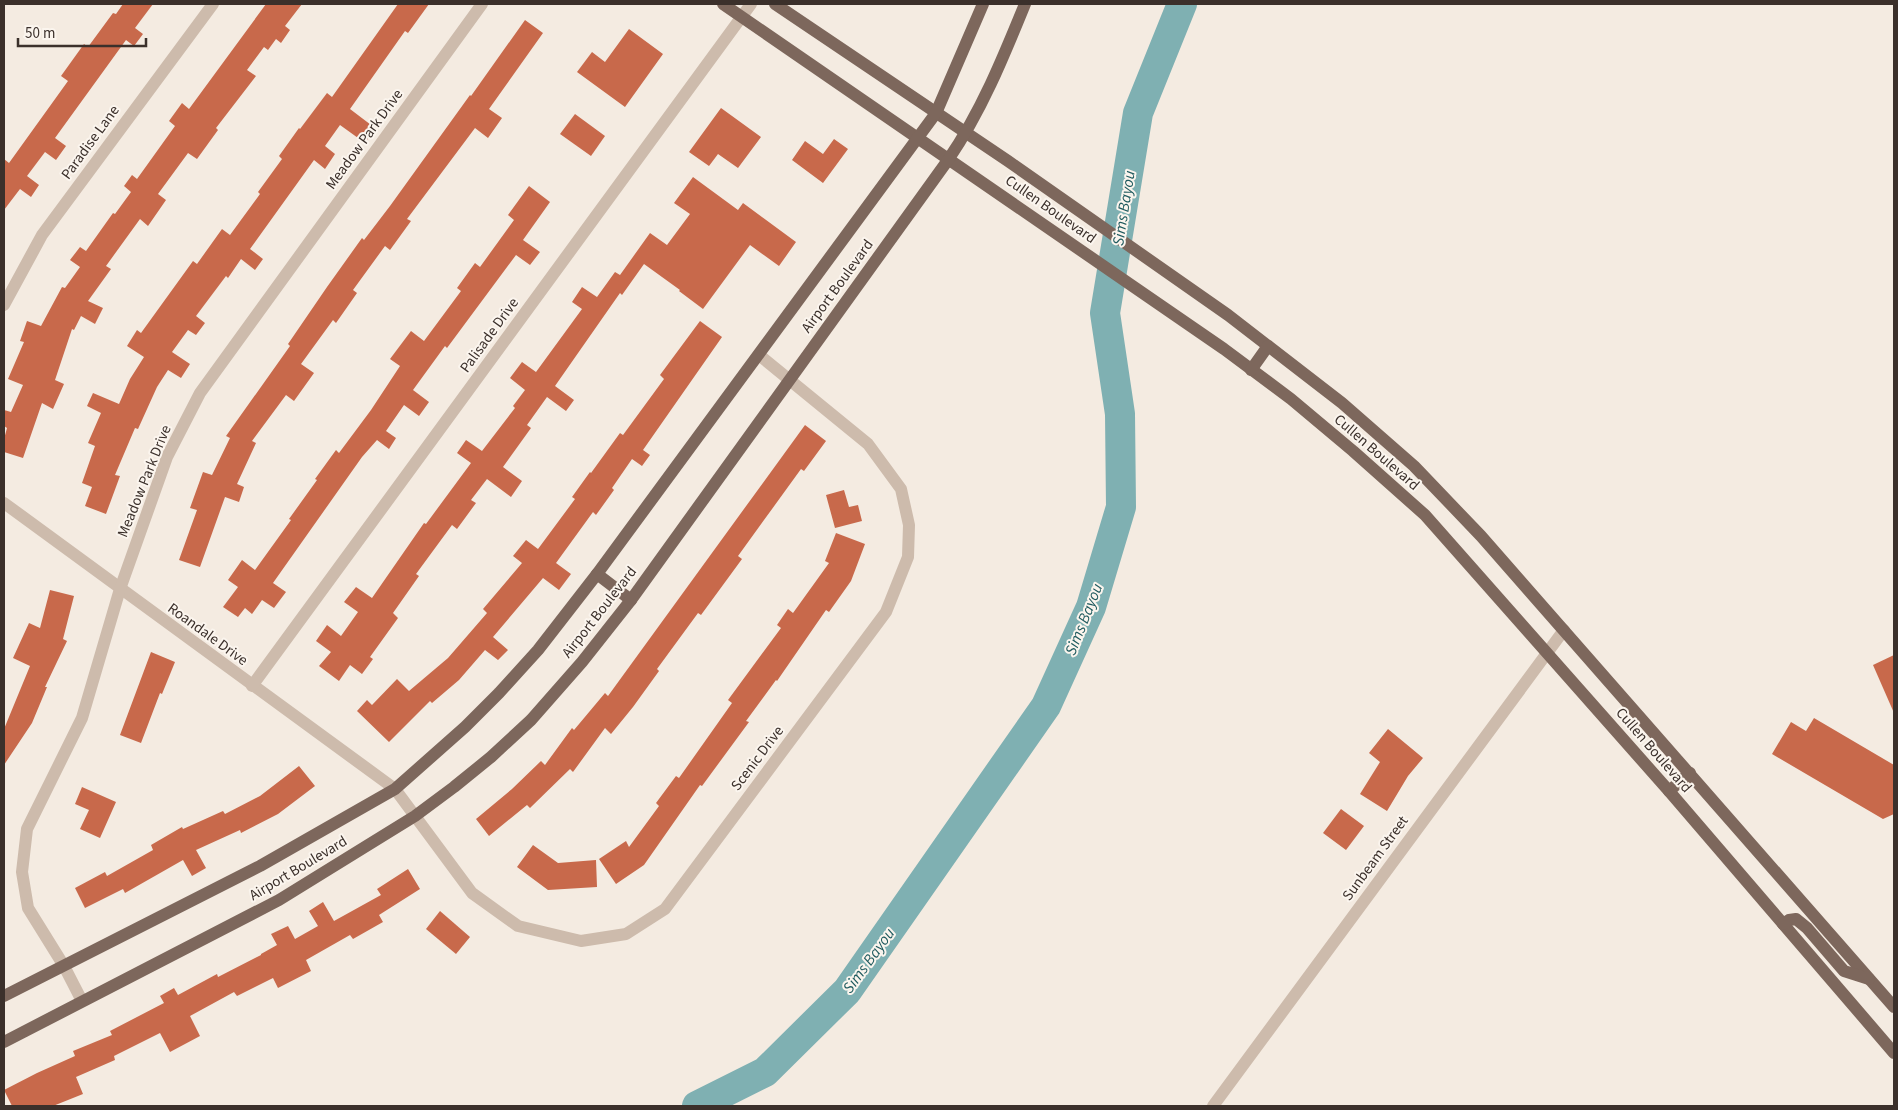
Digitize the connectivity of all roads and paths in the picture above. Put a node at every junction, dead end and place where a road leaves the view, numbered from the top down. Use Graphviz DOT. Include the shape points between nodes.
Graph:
graph roads {
  1 [pos="213,4"];
  2 [pos="482,4"];
  3 [pos="723,4"];
  4 [pos="751,4"];
  5 [pos="776,4"];
  6 [pos="984,4"];
  7 [pos="1025,4"];
  8 [pos="743,16"];
  9 [pos="936,113"];
  10 [pos="966,133"];
  11 [pos="918,138"];
  12 [pos="948,160"];
  13 [pos="4,305"];
  14 [pos="1268,346"];
  15 [pos="759,355"];
  16 [pos="1251,370"];
  17 [pos="790,380"];
  18 [pos="4,503"];
  19 [pos="597,574"];
  20 [pos="120,589"];
  21 [pos="631,600"];
  22 [pos="1564,630"];
  23 [pos="1547,653"];
  24 [pos="252,686"];
  25 [pos="1690,773"];
  26 [pos="395,789"];
  27 [pos="1669,792"];
  28 [pos="415,816"];
  29 [pos="1783,924"];
  30 [pos="64,966"];
  31 [pos="1870,979"];
  32 [pos="4,996"];
  33 [pos="82,1001"];
  34 [pos="1894,1007"];
  35 [pos="4,1042"];
  36 [pos="1894,1053"];
  37 [pos="1213,1106"];
  1 -- 13 [label="street, Paradise Lane" via="42,235"];
  2 -- 20 [label="street, Meadow Park Drive" via="200,393 168,457"];
  3 -- 8 [label="main road, Cullen Boulevard"];
  4 -- 8 [label="street, Palisade Drive"];
  5 -- 9 [label="main road, Cullen Boulevard"];
  6 -- 9 [label="main road, Airport Boulevard"];
  7 -- 10 [label="main road, Airport Boulevard"];
  8 -- 11 [label="main road, Cullen Boulevard"];
  8 -- 24 [label="street, Palisade Drive"];
  9 -- 10 [label="main road, Cullen Boulevard"];
  9 -- 11 [label="main road, Airport Boulevard"];
  10 -- 12 [label="main road, Airport Boulevard"];
  10 -- 14 [label="main road, Cullen Boulevard"];
  11 -- 12 [label="main road, Cullen Boulevard"];
  11 -- 15 [label="main road, Airport Boulevard"];
  12 -- 16 [label="main road, Cullen Boulevard"];
  12 -- 17 [label="main road, Airport Boulevard"];
  14 -- 16 [label="main road"];
  14 -- 22 [label="main road, Cullen Boulevard" via="1342,403 1414,466"];
  15 -- 17 [label="street, Scenic Drive"];
  15 -- 19 [label="main road, Airport Boulevard"];
  16 -- 23 [label="main road, Cullen Boulevard" via="1291,399 1425,515"];
  17 -- 21 [label="main road, Airport Boulevard"];
  17 -- 28 [label="street, Scenic Drive" via="868,444 901,489 909,525 908,557 886,612 666,909 626,934 581,941 518,926 472,893"];
  18 -- 20 [label="street, Roandale Drive"];
  19 -- 21 [label="main road"];
  19 -- 26 [label="main road, Airport Boulevard" via="538,650 499,693"];
  20 -- 24 [label="street, Roandale Drive"];
  20 -- 30 [label="street, Meadow Park Drive" via="82,718 27,828 22,872 28,908"];
  21 -- 28 [label="main road, Airport Boulevard" via="531,720 484,763"];
  22 -- 23 [label="street, Sunbeam Street"];
  22 -- 25 [label="main road, Cullen Boulevard"];
  23 -- 27 [label="main road, Cullen Boulevard"];
  23 -- 37 [label="street, Sunbeam Street"];
  24 -- 26 [label="street, Roandale Drive"];
  25 -- 27 [label="main road"];
  25 -- 31 [label="main road, Cullen Boulevard"];
  26 -- 28 [label="street, Scenic Drive"];
  26 -- 30 [label="main road, Airport Boulevard" via="260,866"];
  27 -- 29 [label="main road, Cullen Boulevard"];
  28 -- 33 [label="main road, Airport Boulevard" via="280,900"];
  29 -- 31 [label="main road" via="1796,920 1808,928 1844,971"];
  29 -- 36 [label="main road, Cullen Boulevard"];
  30 -- 32 [label="main road, Airport Boulevard"];
  30 -- 33 [label="street, Meadow Park Drive"];
  31 -- 34 [label="main road, Cullen Boulevard"];
  33 -- 35 [label="main road, Airport Boulevard"];
}
